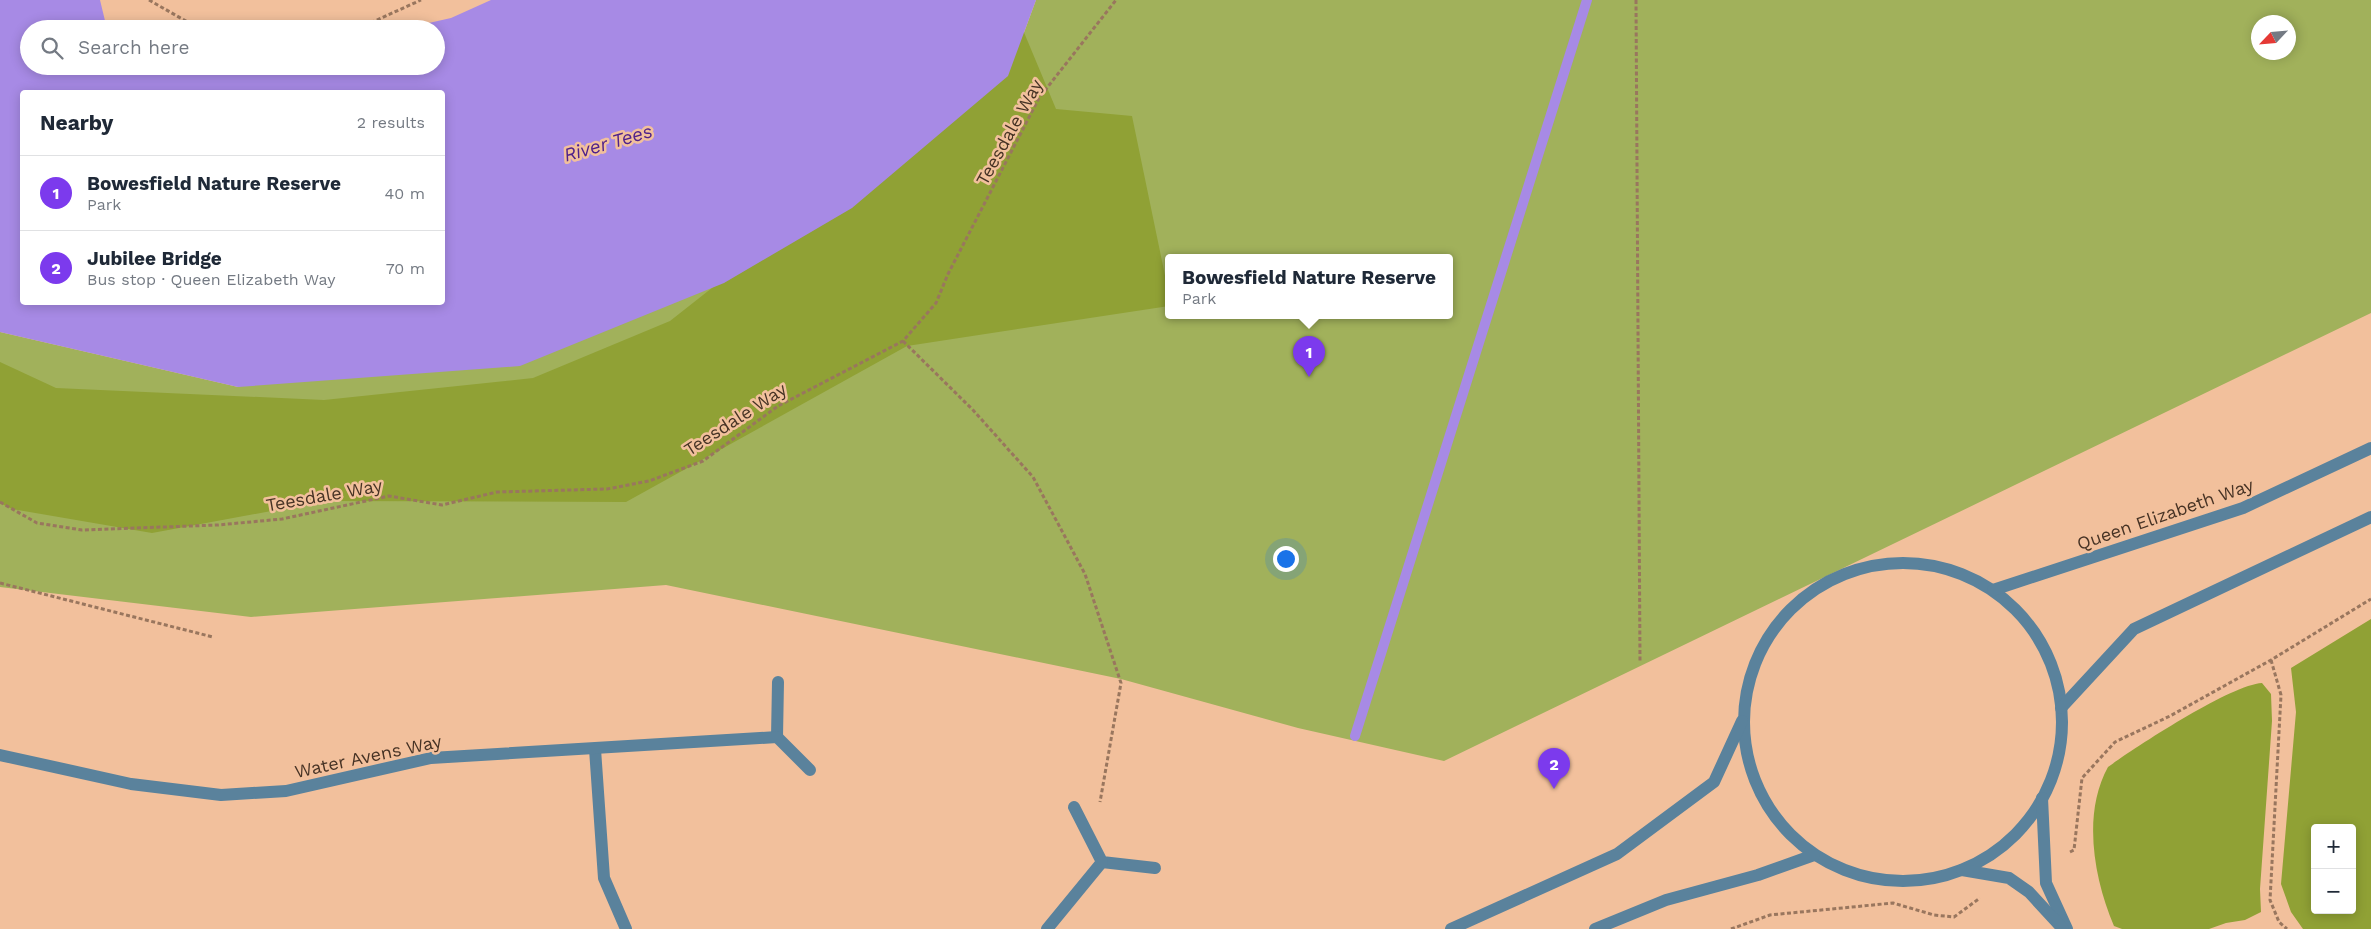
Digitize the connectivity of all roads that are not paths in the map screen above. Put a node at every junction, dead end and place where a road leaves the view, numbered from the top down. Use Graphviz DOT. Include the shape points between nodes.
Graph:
graph roads {
  1 [pos="2371,448"];
  2 [pos="2371,517"];
  3 [pos="1993,590"];
  4 [pos="778,682"];
  5 [pos="2061,708"];
  6 [pos="1743,718"];
  7 [pos="777,737"];
  8 [pos="595,750"];
  9 [pos="0,755"];
  10 [pos="810,770"];
  11 [pos="2042,798"];
  12 [pos="1074,807"];
  13 [pos="1814,855"];
  14 [pos="1102,862"];
  15 [pos="1154,868"];
  16 [pos="1962,870"];
  17 [pos="626,929"];
  18 [pos="1047,929"];
  19 [pos="1452,929"];
  20 [pos="1595,929"];
  21 [pos="2063,929"];
  22 [pos="2067,929"];
  1 -- 3 [label="street, Queen Elizabeth Way" via="2243,508"];
  2 -- 5 [label="street" via="2134,630"];
  3 -- 5 [label="street" via="2036,634 2050,661"];
  3 -- 6 [label="street" via="1966,575 1906,562 1875,564 1845,572 1818,586 1773,628 1757,656 1747,686"];
  4 -- 7 [label="street"];
  5 -- 11 [label="street" via="2059,752"];
  6 -- 13 [label="street" via="1746,750 1754,781 1790,834"];
  6 -- 19 [label="street" via="1714,782 1617,854"];
  7 -- 8 [label="street, Water Avens Way"];
  7 -- 10 [label="street"];
  8 -- 9 [label="street, Water Avens Way" via="431,758 286,791 221,795 131,784"];
  8 -- 17 [label="street" via="604,878"];
  11 -- 16 [label="street" via="2017,833 1994,853"];
  11 -- 22 [label="street" via="2046,882"];
  12 -- 14 [label="street"];
  13 -- 16 [label="street" via="1843,870 1874,879 1906,881 1937,878"];
  13 -- 20 [label="street" via="1758,875 1666,900"];
  14 -- 15 [label="street"];
  14 -- 18 [label="street"];
  16 -- 21 [label="street" via="2009,878 2029,892"];
}
